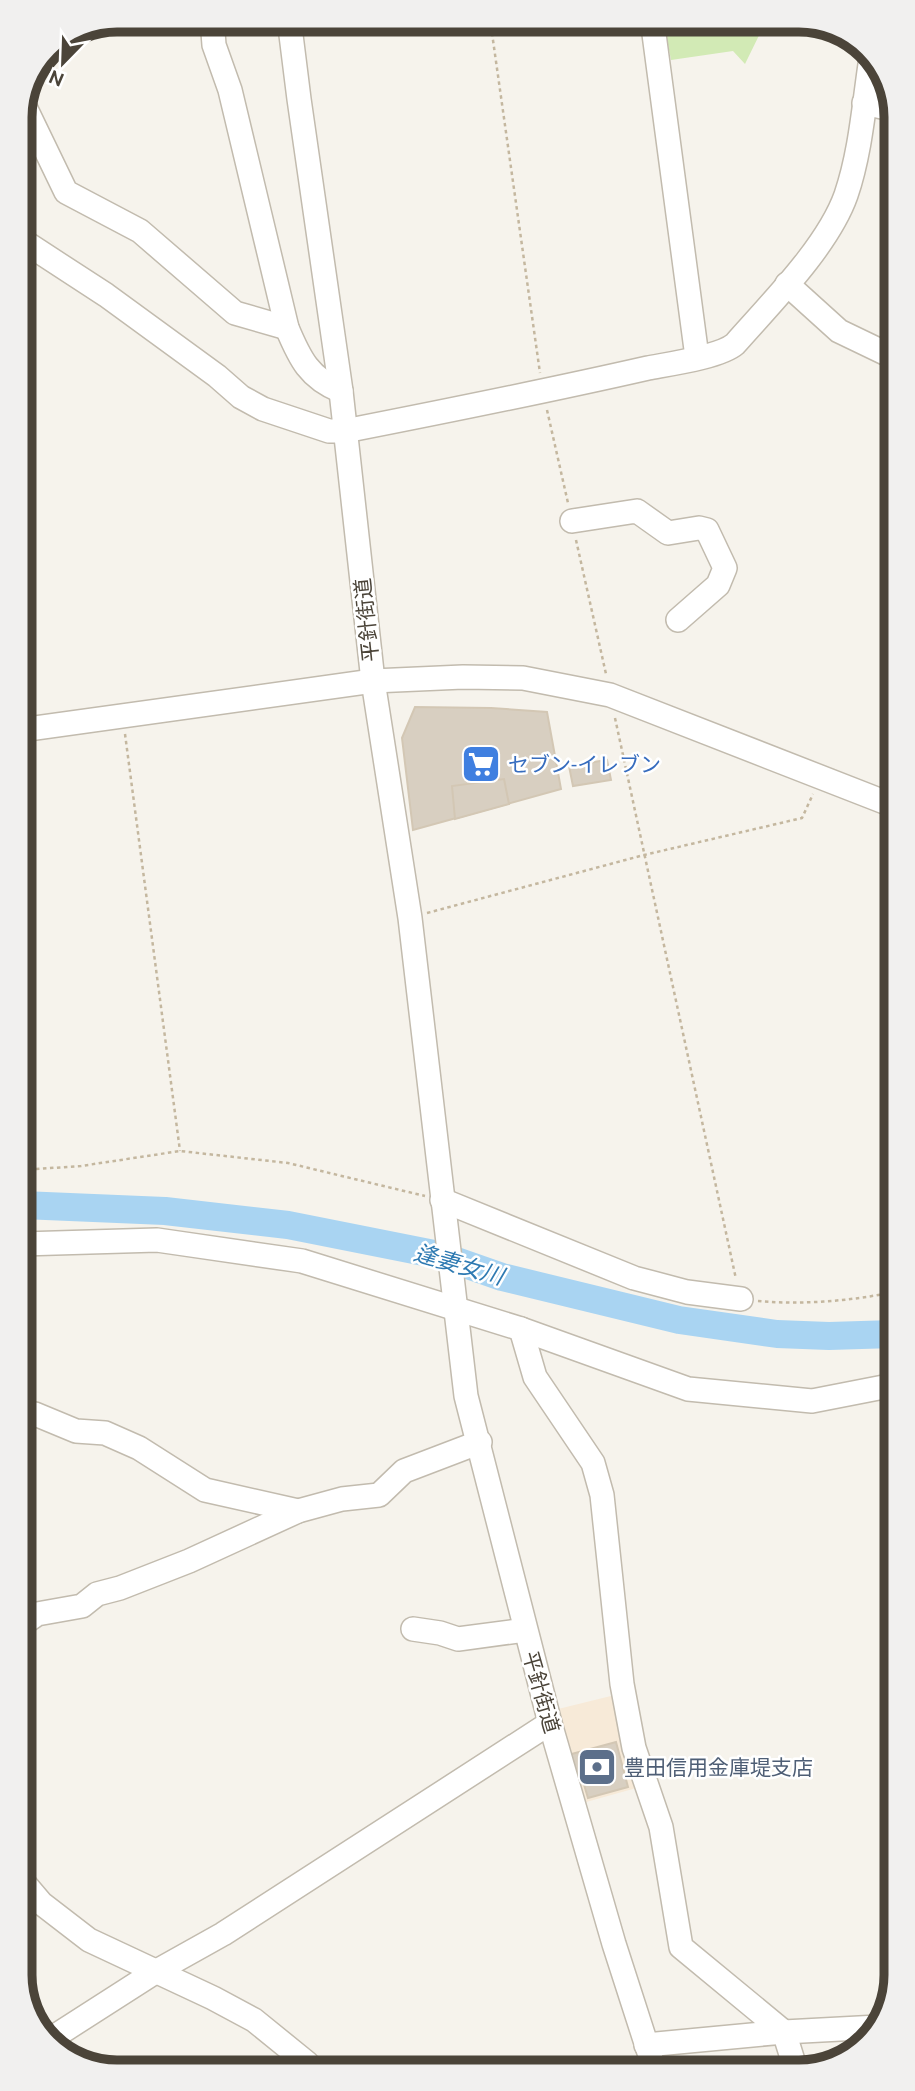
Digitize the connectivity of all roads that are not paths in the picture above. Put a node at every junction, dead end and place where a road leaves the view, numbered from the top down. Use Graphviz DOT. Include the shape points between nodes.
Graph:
graph roads {
  1 [pos="213,32"];
  2 [pos="291,32"];
  3 [pos="654,32"];
  4 [pos="869,69"];
  5 [pos="864,103"];
  6 [pos="883,107"];
  7 [pos="32,122"];
  8 [pos="32,247"];
  9 [pos="787,284"];
  10 [pos="287,328"];
  11 [pos="884,352"];
  12 [pos="697,357"];
  13 [pos="341,391"];
  14 [pos="345,431"];
  15 [pos="572,521"];
  16 [pos="678,620"];
  17 [pos="373,681"];
  18 [pos="32,729"];
  19 [pos="884,802"];
  20 [pos="444,1210"];
  21 [pos="31,1244"];
  22 [pos="741,1299"];
  23 [pos="458,1310"];
  24 [pos="522,1329"];
  25 [pos="884,1387"];
  26 [pos="31,1413"];
  27 [pos="480,1442"];
  28 [pos="298,1511"];
  29 [pos="31,1618"];
  30 [pos="413,1629"];
  31 [pos="524,1630"];
  32 [pos="550,1723"];
  33 [pos="31,1891"];
  34 [pos="155,1972"];
  35 [pos="864,2028"];
  36 [pos="784,2032"];
  37 [pos="56,2035"];
  38 [pos="646,2045"];
  39 [pos="302,2059"];
  40 [pos="651,2060"];
  41 [pos="793,2060"];
  1 -- 10 [label="street"];
  2 -- 13 [label="street, 平針街道"];
  3 -- 12 [label="street"];
  4 -- 5 [label="street"];
  5 -- 6 [label="street"];
  5 -- 9 [label="street" via="845,197 819,243"];
  7 -- 10 [label="street" via="66,192 140,231 235,313"];
  8 -- 14 [label="street" via="106,295 241,397 329,431"];
  9 -- 11 [label="street" via="839,331"];
  9 -- 12 [label="street" via="729,349"];
  10 -- 13 [label="street" via="314,376"];
  12 -- 14 [label="street"];
  13 -- 14 [label="street, 平針街道"];
  14 -- 17 [label="street, 平針街道"];
  15 -- 16 [label="street" via="637,511 668,533 707,530 725,568 718,585"];
  17 -- 18 [label="street"];
  17 -- 19 [label="street" via="523,678 610,695"];
  17 -- 20 [label="street, 平針街道" via="410,918"];
  20 -- 22 [label="street" via="635,1278 687,1292"];
  20 -- 23 [label="street, 平針街道"];
  21 -- 23 [label="street" via="157,1240 302,1261"];
  23 -- 24 [label="street"];
  23 -- 27 [label="street, 平針街道" via="467,1396"];
  24 -- 25 [label="street" via="688,1389 812,1401"];
  24 -- 36 [label="street" via="535,1377 593,1463 602,1495 622,1684 634,1748 661,1827 681,1947"];
  26 -- 28 [label="street" via="76,1430 105,1433 139,1448 205,1490"];
  27 -- 28 [label="street" via="404,1471 379,1494"];
  27 -- 31 [label="street, 平針街道"];
  28 -- 29 [label="street" via="189,1561 97,1594 82,1606"];
  30 -- 31 [label="street" via="458,1639"];
  31 -- 32 [label="street, 平針街道"];
  32 -- 34 [label="street" via="223,1934"];
  32 -- 38 [label="street, 平針街道"];
  33 -- 34 [label="street" via="89,1940"];
  34 -- 37 [label="street"];
  34 -- 39 [label="street" via="254,2020"];
  35 -- 36 [label="street"];
  36 -- 38 [label="street"];
  36 -- 41 [label="street"];
  38 -- 40 [label="street, 平針街道"];
}
